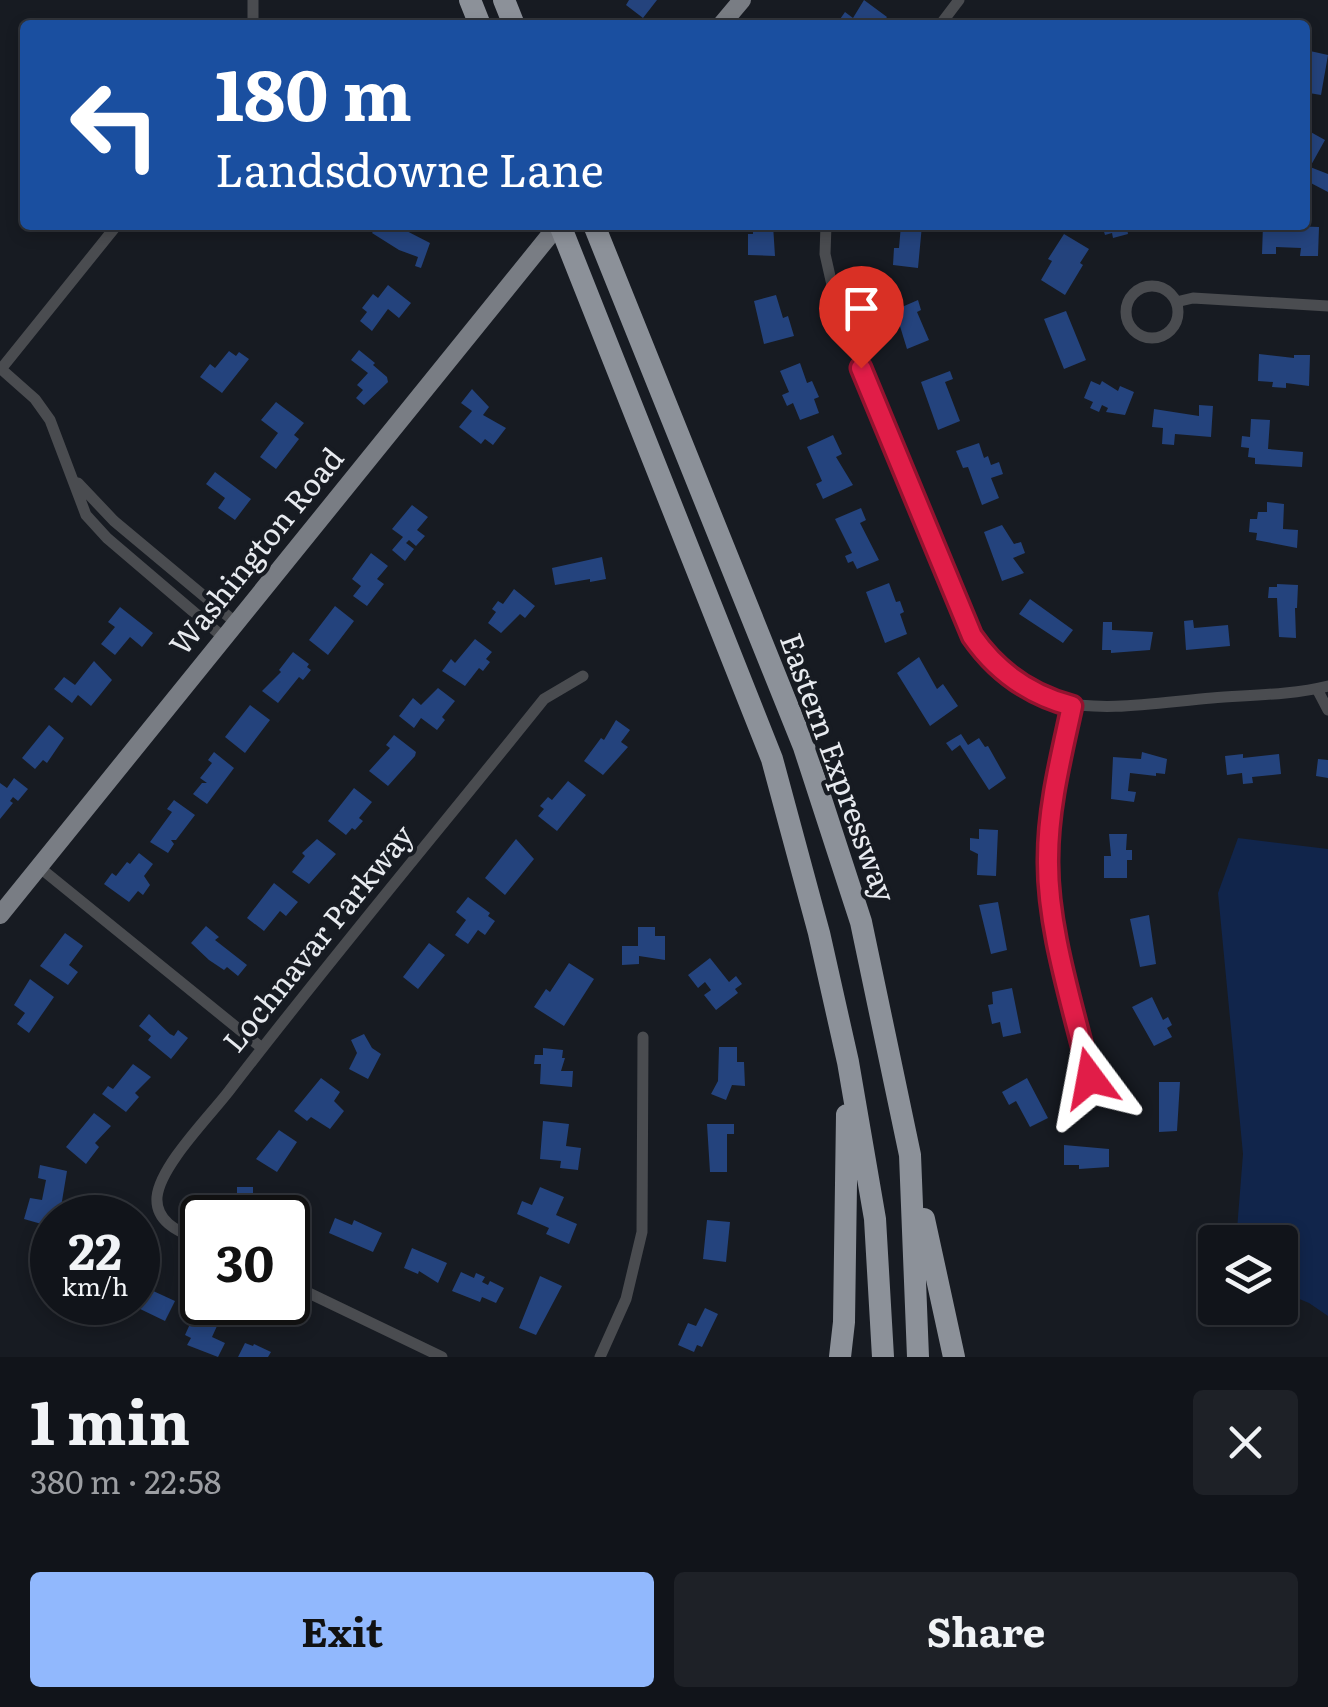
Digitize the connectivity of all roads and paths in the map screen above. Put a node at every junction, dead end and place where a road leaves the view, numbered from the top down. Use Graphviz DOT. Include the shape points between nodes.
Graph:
graph roads {
  1 [pos="742,0"];
  2 [pos="959,0"];
  3 [pos="725,20"];
  4 [pos="944,20"];
  5 [pos="114,230"];
  6 [pos="555,230"];
  7 [pos="561,230"];
  8 [pos="596,230"];
  9 [pos="826,230"];
  10 [pos="1176,302"];
  11 [pos="1328,306"];
  12 [pos="1,369"];
  13 [pos="71,475"];
  14 [pos="235,622"];
  15 [pos="222,637"];
  16 [pos="584,676"];
  17 [pos="1322,687"];
  18 [pos="1072,706"];
  19 [pos="1328,710"];
  20 [pos="39,867"];
  21 [pos="0,915"];
  22 [pos="644,1037"];
  23 [pos="262,1048"];
  24 [pos="848,1062"];
  25 [pos="1090,1078"];
  26 [pos="910,1156"];
  27 [pos="180,1230"];
  28 [pos="310,1294"];
  29 [pos="442,1357"];
  30 [pos="600,1357"];
  31 [pos="840,1357"];
  32 [pos="883,1357"];
  33 [pos="918,1357"];
  34 [pos="954,1357"];
  1 -- 3 [label="main road"];
  2 -- 4 [label="street"];
  5 -- 12 [label="street"];
  6 -- 14 [label="main road, Washington Road"];
  7 -- 24 [label="highway, Eastern Expressway" via="772,760"];
  8 -- 26 [label="highway, Eastern Expressway" via="804,747 861,922"];
  9 -- 18 [label="street" via="837,306 964,624 1013,680"];
  10 -- 10 [label="street" via="1174,326 1162,336 1145,338 1127,322 1127,304 1146,286 1164,289"];
  10 -- 11 [label="street"];
  12 -- 13 [label="street" via="50,420"];
  13 -- 14 [label="street" via="114,521"];
  13 -- 15 [label="street" via="86,515 107,538"];
  14 -- 15 [label="main road, Washington Road"];
  15 -- 20 [label="main road, Washington Road"];
  16 -- 23 [label="street, Lochnavar Parkway" via="544,700"];
  17 -- 18 [label="street"];
  17 -- 19 [label="street"];
  18 -- 25 [label="street" via="1048,862 1054,921"];
  20 -- 21 [label="main road, Washington Road"];
  20 -- 23 [label="street"];
  22 -- 30 [label="street" via="642,1232 626,1299"];
  23 -- 27 [label="street, Lochnavar Parkway" via="159,1187 165,1221"];
  24 -- 31 [label="highway"];
  24 -- 32 [label="highway, Eastern Expressway" via="875,1218"];
  26 -- 33 [label="highway, Eastern Expressway"];
  26 -- 34 [label="highway"];
  28 -- 29 [label="street"];
}
